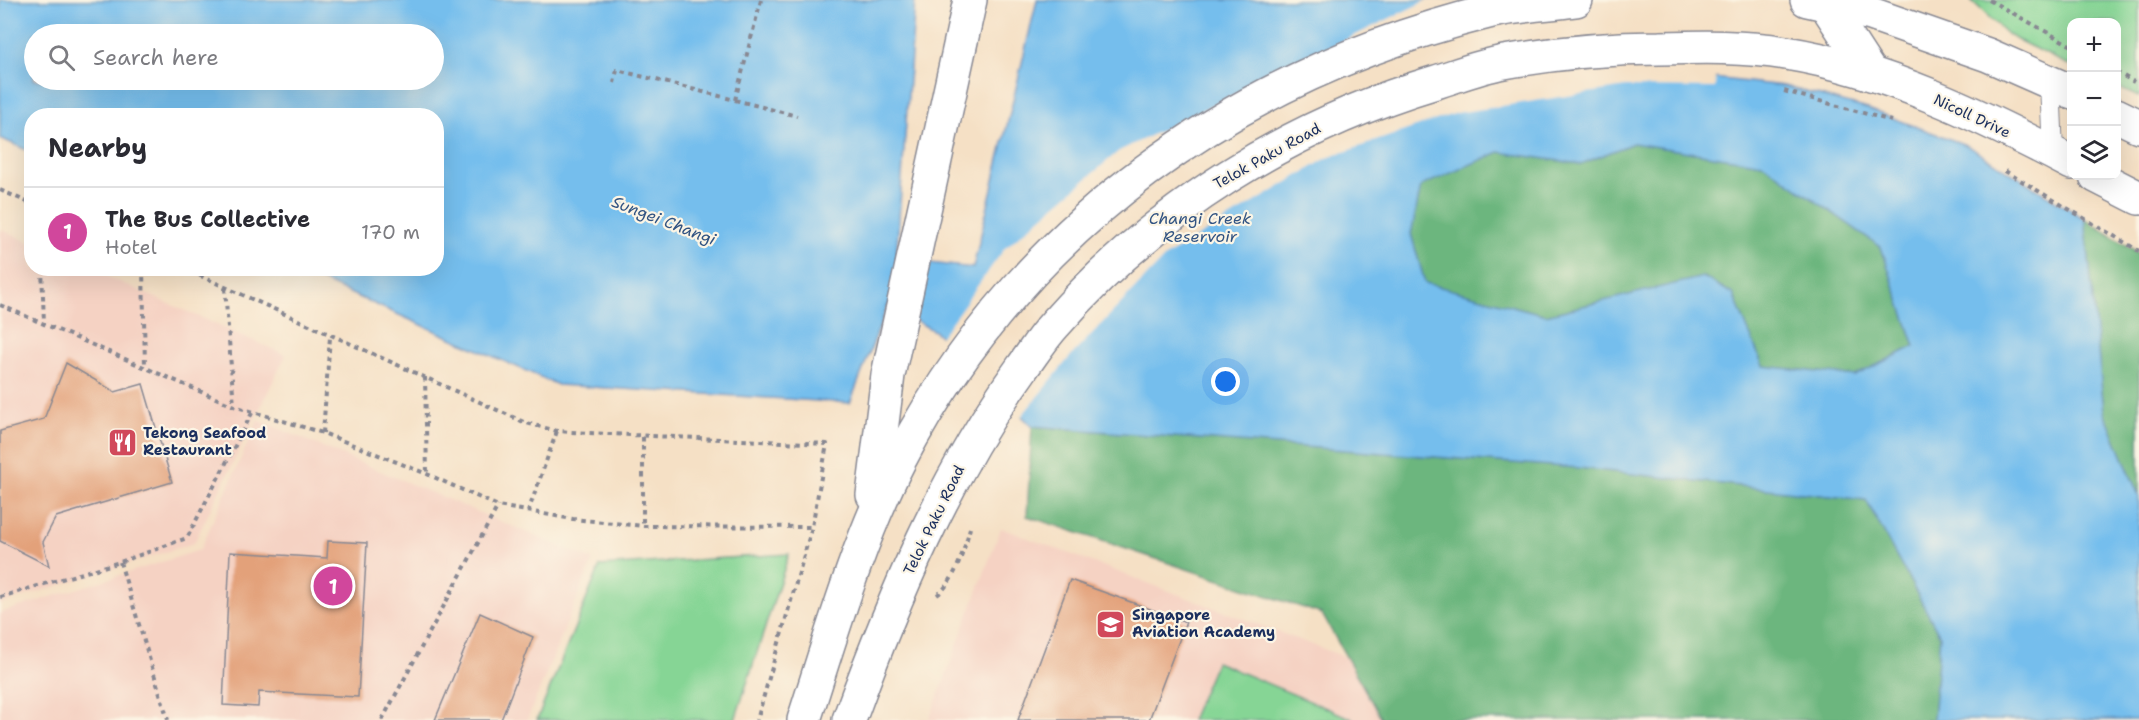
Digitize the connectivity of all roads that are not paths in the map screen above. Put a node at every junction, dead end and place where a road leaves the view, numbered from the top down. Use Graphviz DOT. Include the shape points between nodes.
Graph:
graph roads {
  1 [pos="970,0"];
  2 [pos="1576,0"];
  3 [pos="1819,1"];
  4 [pos="1870,7"];
  5 [pos="1847,38"];
  6 [pos="1824,62"];
  7 [pos="1871,74"];
  8 [pos="2061,87"];
  9 [pos="2121,117"];
  10 [pos="2139,126"];
  11 [pos="2062,158"];
  12 [pos="2104,180"];
  13 [pos="2139,198"];
  14 [pos="869,531"];
  15 [pos="804,720"];
  16 [pos="849,720"];
  1 -- 14 [label="main road" via="888,375"];
  2 -- 14 [label="main road" via="1493,11 1357,52 1274,89 1197,133 1078,225 988,321 943,385 900,461"];
  3 -- 4 [label="main road"];
  3 -- 5 [label="main road"];
  4 -- 5 [label="main road"];
  4 -- 8 [label="main road"];
  5 -- 6 [label="main road"];
  5 -- 7 [label="main road"];
  6 -- 7 [label="main road, Nicoll Drive"];
  6 -- 16 [label="main road, Telok Paku Road" via="1787,53 1721,46 1612,48 1500,63 1399,93 1311,130 1226,175 1158,225 1103,274 1053,326 1005,391 954,473 880,633"];
  7 -- 11 [label="main road, Nicoll Drive" via="1906,85"];
  8 -- 11 [label="lane"];
  9 -- 10 [label="main road"];
  12 -- 13 [label="main road"];
  14 -- 15 [label="main road"];
}
